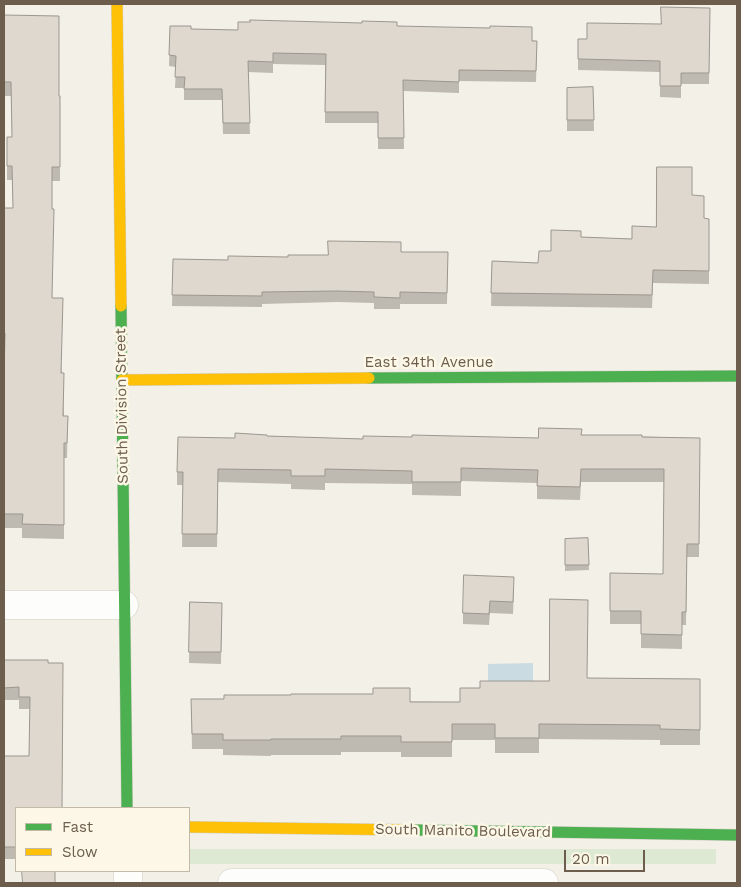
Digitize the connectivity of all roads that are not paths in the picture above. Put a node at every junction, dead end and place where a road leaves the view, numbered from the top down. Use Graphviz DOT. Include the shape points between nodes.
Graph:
graph roads {
  1 [pos="117,4"];
  2 [pos="737,376"];
  3 [pos="122,380"];
  4 [pos="4,605"];
  5 [pos="124,605"];
  6 [pos="127,807"];
  7 [pos="190,827"];
  8 [pos="737,835"];
  9 [pos="232,883"];
  10 [pos="397,883"];
  11 [pos="544,883"];
  1 -- 3 [label="street, South Division Street"];
  2 -- 3 [label="street, East 34th Avenue"];
  3 -- 5 [label="street, South Division Street"];
  4 -- 5 [label="street"];
  5 -- 6 [label="street, South Division Street"];
  7 -- 8 [label="street, South Manito Boulevard"];
  9 -- 10 [label="street"];
  10 -- 11 [label="street"];
}
